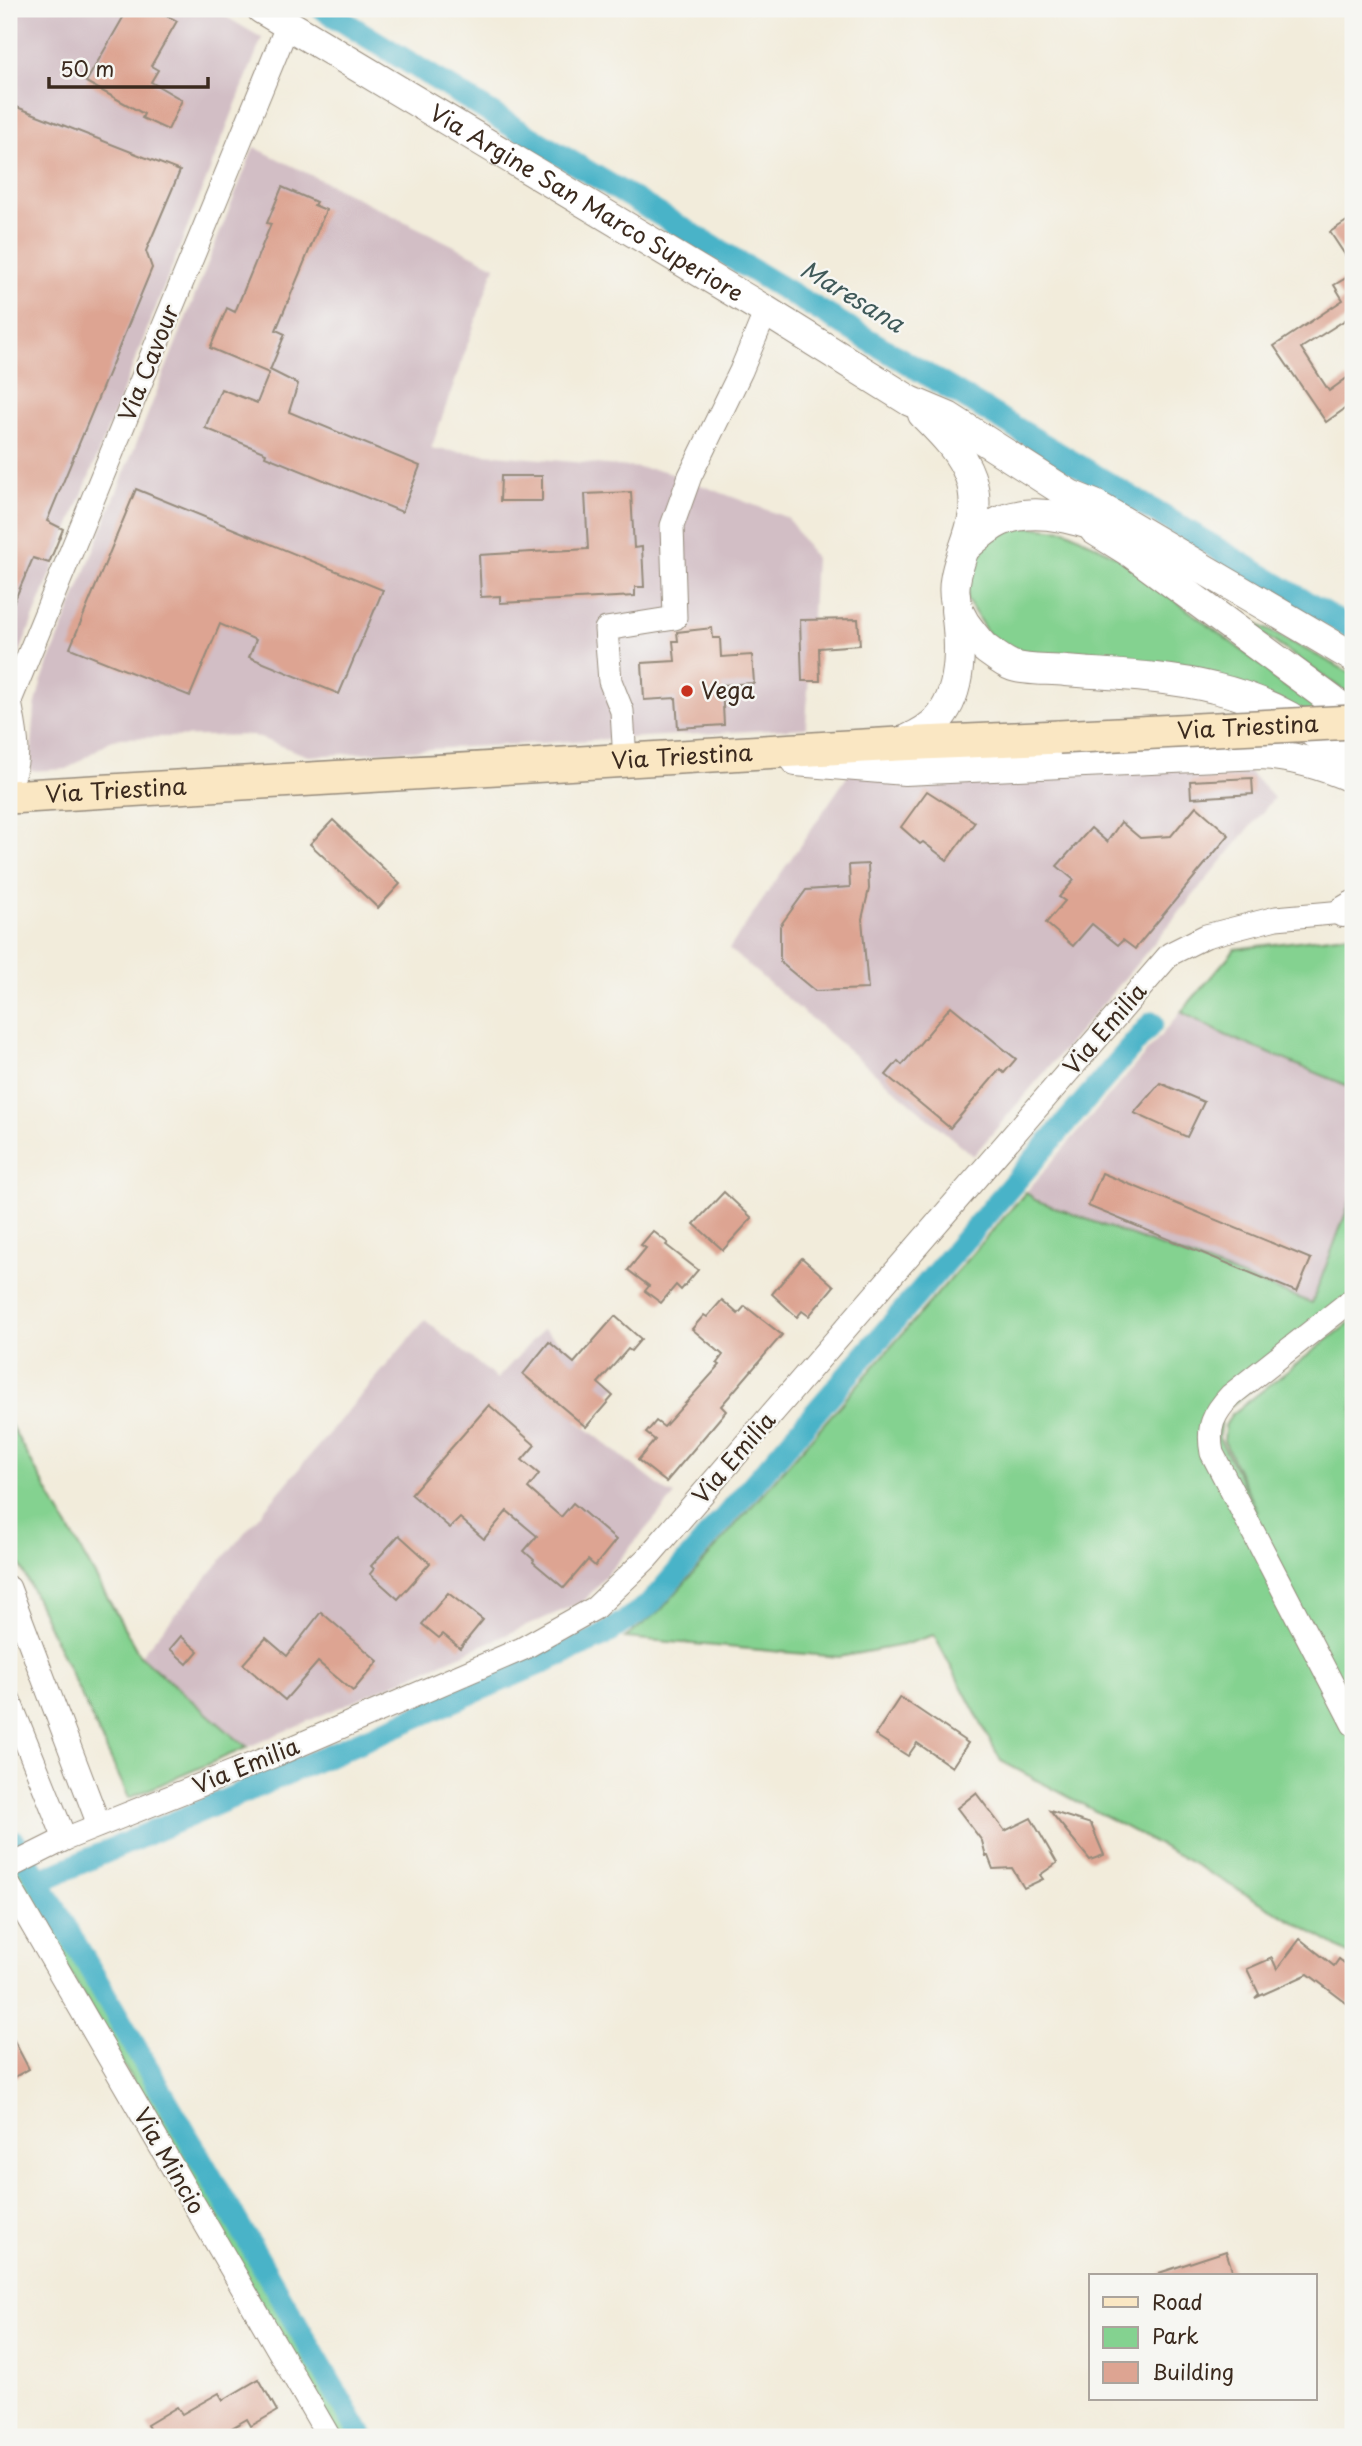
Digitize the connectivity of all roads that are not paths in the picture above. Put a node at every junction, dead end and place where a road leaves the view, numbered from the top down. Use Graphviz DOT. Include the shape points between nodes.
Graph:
graph roads {
  1 [pos="262,9"];
  2 [pos="288,24"];
  3 [pos="766,312"];
  4 [pos="910,401"];
  5 [pos="1088,519"];
  6 [pos="966,547"];
  7 [pos="956,610"];
  8 [pos="1353,657"];
  9 [pos="1353,664"];
  10 [pos="9,703"];
  11 [pos="1353,716"];
  12 [pos="1353,722"];
  13 [pos="898,744"];
  14 [pos="723,754"];
  15 [pos="625,761"];
  16 [pos="1353,762"];
  17 [pos="1353,778"];
  18 [pos="9,784"];
  19 [pos="9,797"];
  20 [pos="1350,910"];
  21 [pos="1353,1299"];
  22 [pos="9,1588"];
  23 [pos="9,1700"];
  24 [pos="1353,1724"];
  25 [pos="99,1825"];
  26 [pos="65,1839"];
  27 [pos="22,1861"];
  28 [pos="9,1885"];
  29 [pos="330,2437"];
  1 -- 2 [label="street, Via Argine San Marco Superiore"];
  2 -- 3 [label="street, Via Argine San Marco Superiore"];
  2 -- 10 [label="street, Via Cavour"];
  3 -- 4 [label="street, Via Argine San Marco Superiore"];
  3 -- 15 [label="street" via="690,476 672,526 675,618 606,629 610,681 622,711"];
  4 -- 5 [label="street" via="948,417"];
  4 -- 6 [label="street" via="960,455 971,478 974,511"];
  5 -- 6 [label="street" via="1004,519"];
  5 -- 8 [label="street" via="1095,505"];
  5 -- 9 [label="street" via="1136,541"];
  5 -- 11 [label="street"];
  6 -- 7 [label="street" via="953,583"];
  7 -- 13 [label="street" via="959,667 952,696 934,724"];
  7 -- 16 [label="street" via="985,648 1013,666 1167,680 1241,695 1311,728"];
  10 -- 18 [label="street, Via Cavour" via="17,760"];
  12 -- 13 [label="main road, Via Triestina, bridge"];
  13 -- 14 [label="main road, Via Triestina"];
  14 -- 15 [label="main road, Via Triestina"];
  14 -- 17 [label="street" via="905,770 1261,754 1320,764"];
  15 -- 19 [label="main road, Via Triestina"];
  20 -- 25 [label="street, Via Emilia" via="1276,918 1206,936 1170,954 647,1558 595,1608 522,1649"];
  21 -- 24 [label="street" via="1231,1395 1210,1421 1209,1438 1212,1453"];
  22 -- 25 [label="street"];
  23 -- 26 [label="street"];
  25 -- 26 [label="street, Via Emilia"];
  26 -- 27 [label="street, Via Emilia"];
  28 -- 29 [label="street, Via Mincio"];
}
